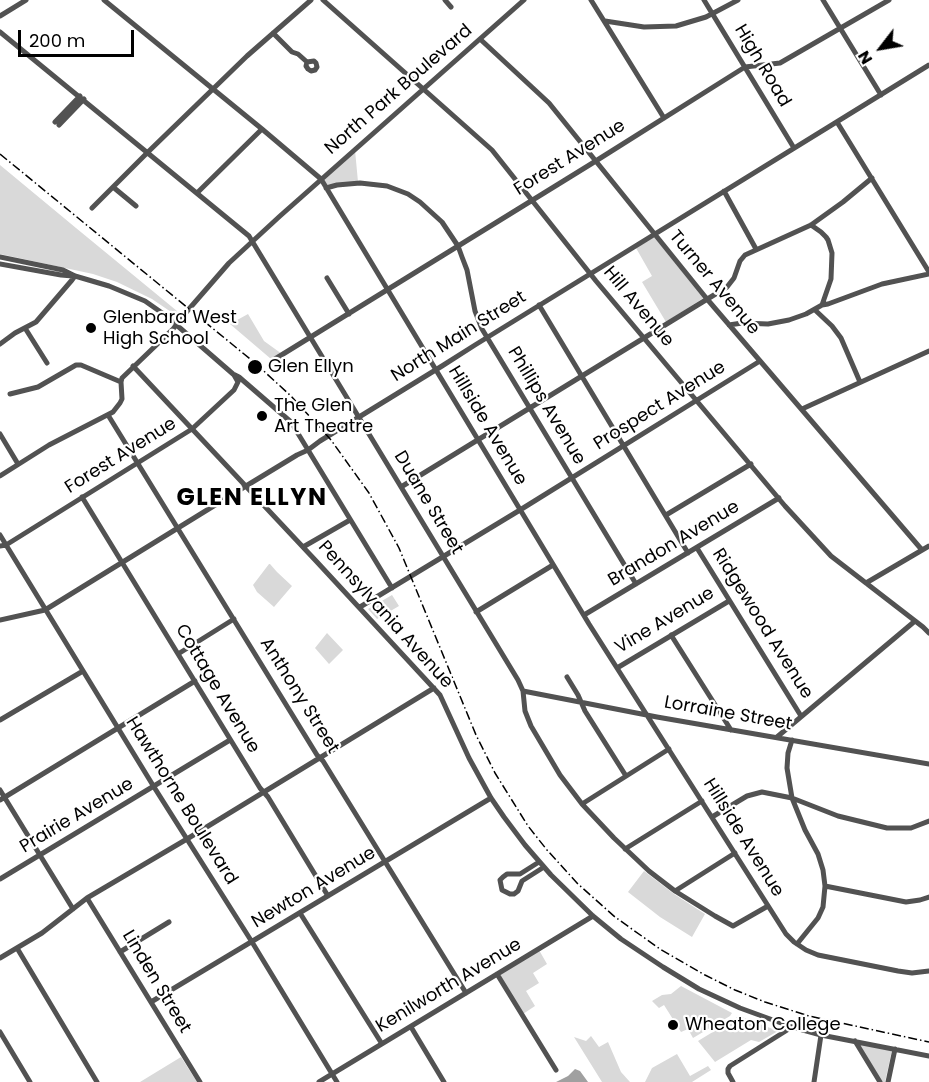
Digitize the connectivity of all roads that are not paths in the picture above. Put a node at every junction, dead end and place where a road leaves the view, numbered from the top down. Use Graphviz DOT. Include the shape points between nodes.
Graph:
graph roads {
  1 [pos="26,0"];
  2 [pos="104,0"];
  3 [pos="311,0"];
  4 [pos="323,0"];
  5 [pos="445,0"];
  6 [pos="524,0"];
  7 [pos="591,0"];
  8 [pos="704,0"];
  9 [pos="738,0"];
  10 [pos="823,0"];
  11 [pos="889,0"];
  12 [pos="451,7"];
  13 [pos="713,14"];
  14 [pos="0,16"];
  15 [pos="605,21"];
  16 [pos="840,28"];
  17 [pos="0,32"];
  18 [pos="273,33"];
  19 [pos="480,39"];
  20 [pos="308,62"];
  21 [pos="929,65"];
  22 [pos="745,68"];
  23 [pos="213,89"];
  24 [pos="423,89"];
  25 [pos="881,95"];
  26 [pos="82,98"];
  27 [pos="664,118"];
  28 [pos="837,122"];
  29 [pos="57,124"];
  30 [pos="262,129"];
  31 [pos="794,148"];
  32 [pos="148,152"];
  33 [pos="596,162"];
  34 [pos="872,178"];
  35 [pos="321,179"];
  36 [pos="113,187"];
  37 [pos="326,188"];
  38 [pos="724,191"];
  39 [pos="197,192"];
  40 [pos="532,200"];
  41 [pos="136,206"];
  42 [pos="92,208"];
  43 [pos="811,225"];
  44 [pos="654,235"];
  45 [pos="252,241"];
  46 [pos="458,246"];
  47 [pos="756,249"];
  48 [pos="0,257"];
  49 [pos="0,264"];
  50 [pos="590,273"];
  51 [pos="929,273"];
  52 [pos="75,276"];
  53 [pos="327,278"];
  54 [pos="387,290"];
  55 [pos="707,299"];
  56 [pos="538,305"];
  57 [pos="822,305"];
  58 [pos="815,310"];
  59 [pos="348,314"];
  60 [pos="176,324"];
  61 [pos="729,325"];
  62 [pos="25,328"];
  63 [pos="487,337"];
  64 [pos="643,337"];
  65 [pos="310,338"];
  66 [pos="0,344"];
  67 [pos="929,351"];
  68 [pos="274,359"];
  69 [pos="760,361"];
  70 [pos="47,363"];
  71 [pos="133,366"];
  72 [pos="435,370"];
  73 [pos="233,374"];
  74 [pos="581,376"];
  75 [pos="121,382"];
  76 [pos="860,382"];
  77 [pos="234,390"];
  78 [pos="10,394"];
  79 [pos="257,394"];
  80 [pos="696,400"];
  81 [pos="529,408"];
  82 [pos="802,409"];
  83 [pos="108,415"];
  84 [pos="358,417"];
  85 [pos="192,429"];
  86 [pos="0,434"];
  87 [pos="302,440"];
  88 [pos="478,440"];
  89 [pos="320,441"];
  90 [pos="624,446"];
  91 [pos="308,450"];
  92 [pos="297,456"];
  93 [pos="138,463"];
  94 [pos="18,464"];
  95 [pos="751,464"];
  96 [pos="0,476"];
  97 [pos="572,478"];
  98 [pos="246,486"];
  99 [pos="401,487"];
  100 [pos="82,497"];
  101 [pos="779,498"];
  102 [pos="520,510"];
  103 [pos="666,515"];
  104 [pos="350,520"];
  105 [pos="178,528"];
  106 [pos="0,535"];
  107 [pos="3,545"];
  108 [pos="929,546"];
  109 [pos="303,547"];
  110 [pos="697,548"];
  111 [pos="922,550"];
  112 [pos="688,553"];
  113 [pos="443,557"];
  114 [pos="122,562"];
  115 [pos="554,565"];
  116 [pos="636,584"];
  117 [pos="866,584"];
  118 [pos="392,588"];
  119 [pos="729,600"];
  120 [pos="360,607"];
  121 [pos="45,610"];
  122 [pos="476,612"];
  123 [pos="584,615"];
  124 [pos="234,619"];
  125 [pos="0,620"];
  126 [pos="915,621"];
  127 [pos="929,633"];
  128 [pos="671,635"];
  129 [pos="178,654"];
  130 [pos="617,668"];
  131 [pos="82,671"];
  132 [pos="567,677"];
  133 [pos="195,681"];
  134 [pos="434,688"];
  135 [pos="523,692"];
  136 [pos="581,703"];
  137 [pos="646,714"];
  138 [pos="801,716"];
  139 [pos="0,720"];
  140 [pos="118,729"];
  141 [pos="731,730"];
  142 [pos="777,737"];
  143 [pos="230,740"];
  144 [pos="792,740"];
  145 [pos="669,749"];
  146 [pos="320,758"];
  147 [pos="929,764"];
  148 [pos="626,776"];
  149 [pos="154,787"];
  150 [pos="0,790"];
  151 [pos="264,792"];
  152 [pos="491,798"];
  153 [pos="792,798"];
  154 [pos="2,799"];
  155 [pos="702,801"];
  156 [pos="582,804"];
  157 [pos="712,817"];
  158 [pos="929,821"];
  159 [pos="187,839"];
  160 [pos="625,849"];
  161 [pos="735,853"];
  162 [pos="40,855"];
  163 [pos="385,862"];
  164 [pos="542,865"];
  165 [pos="0,879"];
  166 [pos="825,886"];
  167 [pos="675,891"];
  168 [pos="328,896"];
  169 [pos="929,897"];
  170 [pos="87,898"];
  171 [pos="768,906"];
  172 [pos="73,909"];
  173 [pos="300,913"];
  174 [pos="593,916"];
  175 [pos="169,922"];
  176 [pos="252,942"];
  177 [pos="797,944"];
  178 [pos="17,948"];
  179 [pos="120,952"];
  180 [pos="0,958"];
  181 [pos="929,971"];
  182 [pos="497,974"];
  183 [pos="466,993"];
  184 [pos="151,1002"];
  185 [pos="411,1027"];
  186 [pos="792,1027"];
  187 [pos="0,1032"];
  188 [pos="821,1035"];
  189 [pos="855,1041"];
  190 [pos="382,1044"];
  191 [pos="896,1049"];
  192 [pos="929,1056"];
  193 [pos="556,1070"];
  194 [pos="333,1074"];
  195 [pos="30,1082"];
  196 [pos="97,1082"];
  197 [pos="200,1082"];
  198 [pos="320,1082"];
  199 [pos="337,1082"];
  200 [pos="444,1082"];
  201 [pos="733,1082"];
  202 [pos="814,1082"];
  203 [pos="880,1082"];
  204 [pos="888,1082"];
  1 -- 14 [label="street"];
  2 -- 23 [label="street, Hillside Avenue"];
  3 -- 18 [label="street"];
  4 -- 24 [label="street, Hill Avenue"];
  5 -- 12 [label="street"];
  6 -- 19 [label="street, North Park Boulevard"];
  7 -- 15 [label="street"];
  8 -- 13 [label="street, High Road"];
  9 -- 13 [label="street"];
  10 -- 16 [label="street"];
  11 -- 16 [label="street, Forest Avenue"];
  13 -- 15 [label="street" via="667,27"];
  13 -- 22 [label="street, High Road"];
  15 -- 27 [label="street"];
  16 -- 22 [label="street, Forest Avenue" via="780,63"];
  16 -- 25 [label="street"];
  17 -- 26 [label="street, Duane Street"];
  18 -- 20 [label="street"];
  18 -- 23 [label="street"];
  19 -- 24 [label="street, North Park Boulevard"];
  19 -- 33 [label="street, Turner Avenue" via="549,103"];
  21 -- 25 [label="street, North Main Street"];
  22 -- 27 [label="street, Forest Avenue"];
  22 -- 31 [label="street, High Road"];
  23 -- 30 [label="street, Hillside Avenue"];
  23 -- 32 [label="street"];
  24 -- 35 [label="street, North Park Boulevard"];
  24 -- 40 [label="street, Hill Avenue" via="492,150"];
  25 -- 28 [label="street, North Main Street"];
  26 -- 29 [label="street"];
  26 -- 32 [label="street, Duane Street"];
  27 -- 33 [label="street, Forest Avenue"];
  28 -- 31 [label="street, North Main Street"];
  28 -- 34 [label="street"];
  30 -- 35 [label="street, Hillside Avenue"];
  30 -- 39 [label="street"];
  31 -- 38 [label="street, North Main Street"];
  32 -- 36 [label="street"];
  32 -- 39 [label="street, Duane Street"];
  33 -- 40 [label="street, Forest Avenue"];
  33 -- 44 [label="street, Turner Avenue"];
  34 -- 43 [label="street"];
  34 -- 51 [label="street"];
  35 -- 37 [label="street, Hillside Avenue"];
  35 -- 45 [label="street, North Park Boulevard"];
  36 -- 41 [label="street"];
  36 -- 42 [label="street"];
  37 -- 46 [label="street, Phillips Avenue" via="366,183 402,191 435,215"];
  37 -- 54 [label="street, Hillside Avenue"];
  38 -- 44 [label="street, North Main Street"];
  38 -- 47 [label="street"];
  39 -- 45 [label="street, Duane Street"];
  40 -- 46 [label="street, Forest Avenue"];
  40 -- 50 [label="street, Hill Avenue"];
  43 -- 47 [label="street"];
  43 -- 57 [label="street" via="824,234 831,248 831,279"];
  44 -- 50 [label="street, North Main Street"];
  44 -- 55 [label="street, Turner Avenue"];
  45 -- 60 [label="street"];
  45 -- 65 [label="street, Duane Street"];
  46 -- 54 [label="street, Forest Avenue"];
  46 -- 63 [label="street, Phillips Avenue" via="476,317"];
  47 -- 55 [label="street" via="740,261 731,282"];
  48 -- 52 [label="street"];
  49 -- 52 [label="street"];
  50 -- 56 [label="street, North Main Street"];
  50 -- 64 [label="street, Hill Avenue"];
  51 -- 57 [label="street"];
  52 -- 60 [label="street" via="145,301"];
  52 -- 62 [label="street" via="39,319"];
  53 -- 59 [label="street"];
  54 -- 59 [label="street, Forest Avenue"];
  54 -- 72 [label="street, Hillside Avenue"];
  55 -- 61 [label="street, Turner Avenue"];
  55 -- 64 [label="street"];
  56 -- 63 [label="street, North Main Street"];
  56 -- 74 [label="street, Ridgewood Avenue"];
  57 -- 58 [label="street"];
  58 -- 61 [label="street" via="776,324"];
  58 -- 76 [label="street" via="841,338"];
  59 -- 65 [label="street, Forest Avenue"];
  60 -- 71 [label="street"];
  60 -- 73 [label="street"];
  61 -- 69 [label="street, Turner Avenue"];
  62 -- 66 [label="street"];
  62 -- 70 [label="street"];
  63 -- 72 [label="street, North Main Street"];
  63 -- 81 [label="street, Phillips Avenue"];
  64 -- 74 [label="street"];
  64 -- 80 [label="street, Hill Avenue"];
  65 -- 68 [label="street, Forest Avenue"];
  65 -- 84 [label="street, Duane Street"];
  67 -- 76 [label="street"];
  69 -- 80 [label="street, Prospect Avenue"];
  69 -- 82 [label="street, Turner Avenue"];
  71 -- 75 [label="street"];
  71 -- 85 [label="street, Pennsylvania Avenue"];
  72 -- 84 [label="street, North Main Street"];
  72 -- 88 [label="street, Hillside Avenue"];
  73 -- 77 [label="street" via="238,382"];
  73 -- 79 [label="street"];
  74 -- 81 [label="street"];
  74 -- 90 [label="street, Ridgewood Avenue"];
  75 -- 78 [label="street" via="76,365 38,387"];
  75 -- 83 [label="street" via="122,399"];
  76 -- 82 [label="street"];
  77 -- 79 [label="street" via="244,387"];
  77 -- 85 [label="street, Forest Avenue"];
  79 -- 87 [label="street" via="291,422"];
  80 -- 90 [label="street, Prospect Avenue"];
  80 -- 95 [label="street, Hill Avenue"];
  81 -- 88 [label="street"];
  81 -- 97 [label="street, Phillips Avenue"];
  82 -- 111 [label="street, Turner Avenue"];
  83 -- 93 [label="street, Anthony Street"];
  83 -- 94 [label="street"];
  84 -- 89 [label="street, North Main Street"];
  84 -- 99 [label="street, Duane Street"];
  85 -- 93 [label="street, Forest Avenue"];
  85 -- 98 [label="street, Pennsylvania Avenue"];
  86 -- 94 [label="street"];
  87 -- 89 [label="street"];
  87 -- 91 [label="street"];
  87 -- 92 [label="street"];
  88 -- 99 [label="street"];
  88 -- 102 [label="street, Hillside Avenue"];
  89 -- 91 [label="street, North Main Street"];
  90 -- 97 [label="street, Prospect Avenue"];
  90 -- 103 [label="street, Ridgewood Avenue"];
  91 -- 92 [label="street, North Main Street"];
  91 -- 104 [label="street"];
  92 -- 98 [label="street, North Main Street"];
  93 -- 100 [label="street, Forest Avenue"];
  93 -- 105 [label="street, Anthony Street"];
  94 -- 96 [label="street"];
  95 -- 101 [label="street, Hill Avenue"];
  95 -- 103 [label="street"];
  97 -- 102 [label="street, Prospect Avenue"];
  97 -- 116 [label="street, Phillips Avenue"];
  98 -- 105 [label="street, North Main Street"];
  98 -- 109 [label="street, Pennsylvania Avenue"];
  99 -- 113 [label="street, Duane Street"];
  100 -- 107 [label="street, Forest Avenue"];
  100 -- 114 [label="street, Cottage Avenue"];
  101 -- 110 [label="street, Brandon Avenue"];
  101 -- 117 [label="street, Hill Avenue" via="831,556"];
  102 -- 113 [label="street, Prospect Avenue"];
  102 -- 115 [label="street, Hillside Avenue"];
  103 -- 112 [label="street, Ridgewood Avenue"];
  104 -- 109 [label="street"];
  104 -- 118 [label="street"];
  105 -- 114 [label="street, North Main Street"];
  105 -- 124 [label="street, Anthony Street"];
  106 -- 107 [label="street, Hawthorne Boulevard"];
  107 -- 121 [label="street, Hawthorne Boulevard"];
  108 -- 111 [label="street"];
  109 -- 120 [label="street, Pennsylvania Avenue"];
  110 -- 112 [label="street, Brandon Avenue"];
  110 -- 119 [label="street, Ridgewood Avenue"];
  111 -- 117 [label="street"];
  112 -- 116 [label="street, Brandon Avenue"];
  113 -- 118 [label="street, Prospect Avenue"];
  113 -- 122 [label="street, Duane Street"];
  114 -- 121 [label="street, North Main Street"];
  114 -- 129 [label="street, Cottage Avenue"];
  115 -- 122 [label="street"];
  115 -- 123 [label="street, Hillside Avenue"];
  116 -- 123 [label="street, Brandon Avenue"];
  117 -- 126 [label="street, Hill Avenue"];
  118 -- 120 [label="street, Prospect Avenue"];
  119 -- 128 [label="street, Vine Avenue"];
  119 -- 138 [label="street, Ridgewood Avenue"];
  120 -- 134 [label="street, Pennsylvania Avenue"];
  121 -- 125 [label="street, North Main Street"];
  121 -- 131 [label="street, Hawthorne Boulevard"];
  122 -- 135 [label="street, Duane Street"];
  123 -- 130 [label="street, Hillside Avenue"];
  124 -- 129 [label="street"];
  124 -- 146 [label="street, Anthony Street"];
  126 -- 127 [label="street, Hill Avenue"];
  126 -- 138 [label="street"];
  128 -- 130 [label="street, Vine Avenue"];
  128 -- 141 [label="street"];
  129 -- 133 [label="street, Cottage Avenue"];
  130 -- 137 [label="street, Hillside Avenue"];
  131 -- 139 [label="street"];
  131 -- 140 [label="street, Hawthorne Boulevard"];
  132 -- 136 [label="street"];
  133 -- 140 [label="street"];
  133 -- 143 [label="street, Cottage Avenue"];
  134 -- 146 [label="street"];
  134 -- 152 [label="street, Pennsylvania Avenue"];
  135 -- 136 [label="street, Lorraine Street"];
  135 -- 156 [label="street, Duane Street" via="531,726"];
  136 -- 137 [label="street, Lorraine Street"];
  136 -- 148 [label="street"];
  137 -- 141 [label="street, Lorraine Street"];
  137 -- 145 [label="street, Hillside Avenue"];
  138 -- 142 [label="street"];
  140 -- 149 [label="street, Hawthorne Boulevard"];
  140 -- 154 [label="street"];
  141 -- 142 [label="street, Lorraine Street"];
  142 -- 144 [label="street, Lorraine Street"];
  143 -- 149 [label="street, Prairie Avenue"];
  143 -- 151 [label="street, Cottage Avenue"];
  144 -- 147 [label="street, Lorraine Street"];
  144 -- 153 [label="street" via="787,768"];
  145 -- 148 [label="street"];
  145 -- 155 [label="street, Hillside Avenue"];
  146 -- 151 [label="street"];
  146 -- 163 [label="street, Anthony Street"];
  148 -- 156 [label="street"];
  149 -- 159 [label="street, Hawthorne Boulevard"];
  149 -- 162 [label="street, Prairie Avenue"];
  150 -- 154 [label="street"];
  151 -- 159 [label="street"];
  151 -- 168 [label="street, Cottage Avenue"];
  152 -- 163 [label="street, Newton Avenue"];
  152 -- 164 [label="street, Pennsylvania Avenue"];
  153 -- 157 [label="street" via="757,793"];
  153 -- 158 [label="street" via="830,814 887,828 912,828"];
  153 -- 166 [label="street" via="818,854"];
  154 -- 162 [label="street"];
  155 -- 157 [label="street, Hillside Avenue"];
  155 -- 160 [label="street"];
  156 -- 160 [label="street, Duane Street"];
  157 -- 161 [label="street, Hillside Avenue"];
  159 -- 170 [label="street"];
  159 -- 176 [label="street, Hawthorne Boulevard"];
  160 -- 167 [label="street, Duane Street"];
  161 -- 167 [label="street"];
  161 -- 171 [label="street, Hillside Avenue"];
  162 -- 165 [label="street, Prairie Avenue"];
  162 -- 172 [label="street"];
  163 -- 168 [label="street, Newton Avenue"];
  163 -- 183 [label="street, Anthony Street"];
  164 -- 164 [label="street" via="520,874 507,874 500,880 502,890 514,894 522,881"];
  164 -- 174 [label="street, Pennsylvania Avenue"];
  166 -- 169 [label="street" via="906,902"];
  166 -- 177 [label="street" via="818,918"];
  167 -- 171 [label="street, Duane Street" via="733,926"];
  168 -- 173 [label="street, Newton Avenue"];
  170 -- 172 [label="street"];
  170 -- 179 [label="street, Linden Street"];
  171 -- 177 [label="street, Hillside Avenue"];
  172 -- 178 [label="street"];
  173 -- 176 [label="street, Newton Avenue"];
  173 -- 190 [label="street"];
  174 -- 182 [label="street, Kenilworth Avenue"];
  174 -- 186 [label="street, Pennsylvania Avenue" via="699,989"];
  175 -- 179 [label="street"];
  176 -- 184 [label="street, Newton Avenue"];
  176 -- 194 [label="street, Hawthorne Boulevard"];
  177 -- 181 [label="street" via="818,955 891,970"];
  178 -- 180 [label="street"];
  178 -- 196 [label="street"];
  179 -- 184 [label="street, Linden Street"];
  182 -- 183 [label="street, Kenilworth Avenue"];
  182 -- 193 [label="street"];
  183 -- 185 [label="street, Kenilworth Avenue"];
  184 -- 197 [label="street, Linden Street"];
  185 -- 190 [label="street, Kenilworth Avenue"];
  185 -- 200 [label="street"];
  186 -- 188 [label="street, Pennsylvania Avenue"];
  186 -- 201 [label="street" via="730,1066 727,1071"];
  187 -- 195 [label="street"];
  188 -- 189 [label="street, Pennsylvania Avenue"];
  188 -- 202 [label="street"];
  189 -- 191 [label="street, Pennsylvania Avenue"];
  189 -- 203 [label="street"];
  190 -- 194 [label="street, Kenilworth Avenue"];
  191 -- 192 [label="street, Pennsylvania Avenue"];
  191 -- 204 [label="street"];
  194 -- 198 [label="street, Kenilworth Avenue"];
  194 -- 199 [label="street, Hawthorne Boulevard"];
}
